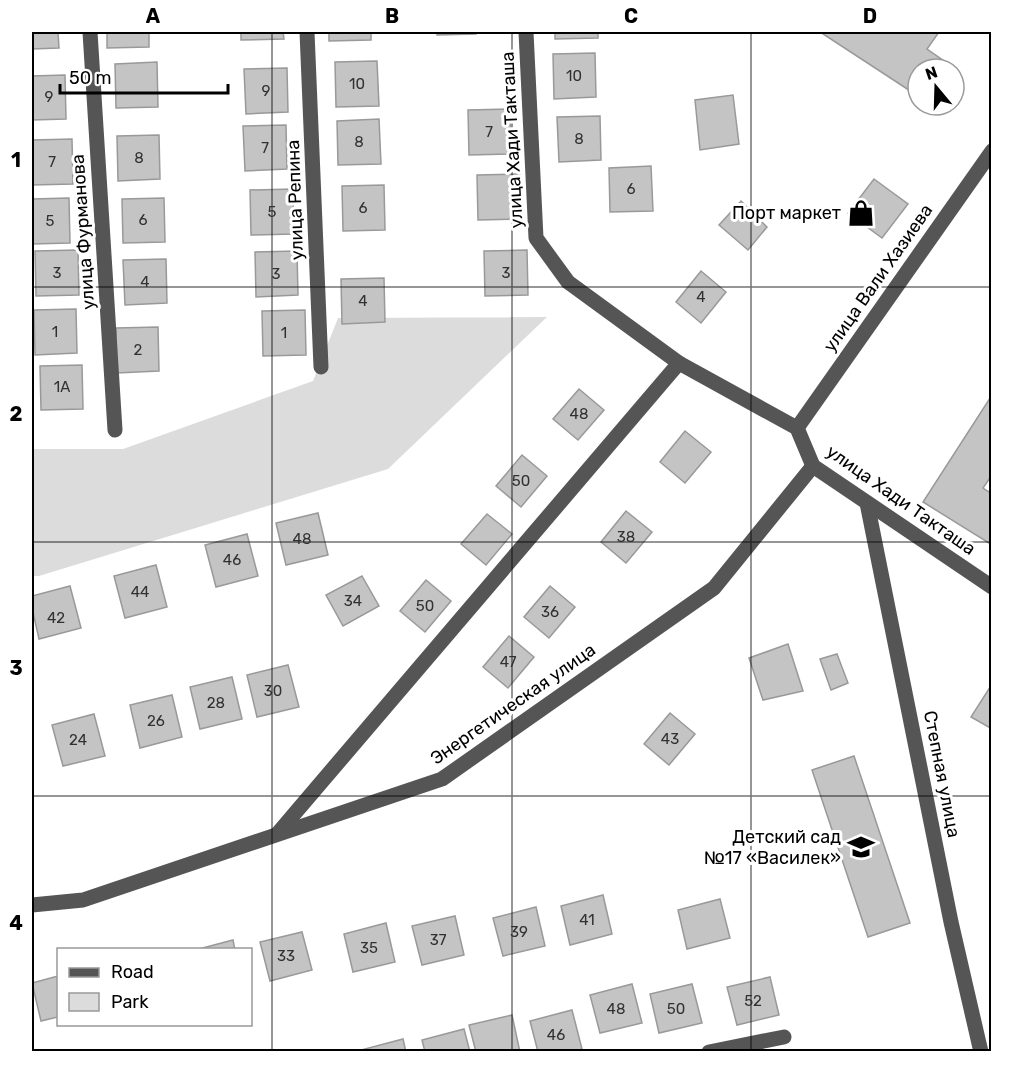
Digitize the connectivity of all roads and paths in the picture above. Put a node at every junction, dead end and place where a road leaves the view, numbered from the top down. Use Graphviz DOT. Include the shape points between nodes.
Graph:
graph roads {
  1 [pos="90,32"];
  2 [pos="307,32"];
  3 [pos="526,32"];
  4 [pos="992,151"];
  5 [pos="679,363"];
  6 [pos="321,367"];
  7 [pos="797,428"];
  8 [pos="115,430"];
  9 [pos="813,466"];
  10 [pos="867,503"];
  11 [pos="992,587"];
  12 [pos="277,834"];
  13 [pos="32,905"];
  14 [pos="784,1037"];
  15 [pos="712,1051"];
  16 [pos="981,1052"];
  1 -- 8 [label="street, улица Фурманова"];
  2 -- 6 [label="street, улица Репина"];
  3 -- 5 [label="street, улица Хади Такташа" via="536,238 568,282"];
  4 -- 7 [label="street, улица Вали Хазиева"];
  5 -- 7 [label="street, улица Хади Такташа"];
  5 -- 12 [label="street"];
  7 -- 9 [label="street, улица Хади Такташа"];
  9 -- 10 [label="street, улица Хади Такташа"];
  9 -- 12 [label="street, Энергетическая улица" via="714,588 442,779"];
  10 -- 11 [label="street, улица Хади Такташа"];
  10 -- 16 [label="street, Степная улица"];
  12 -- 13 [label="street, Энергетическая улица" via="83,900"];
  14 -- 15 [label="street"];
}
